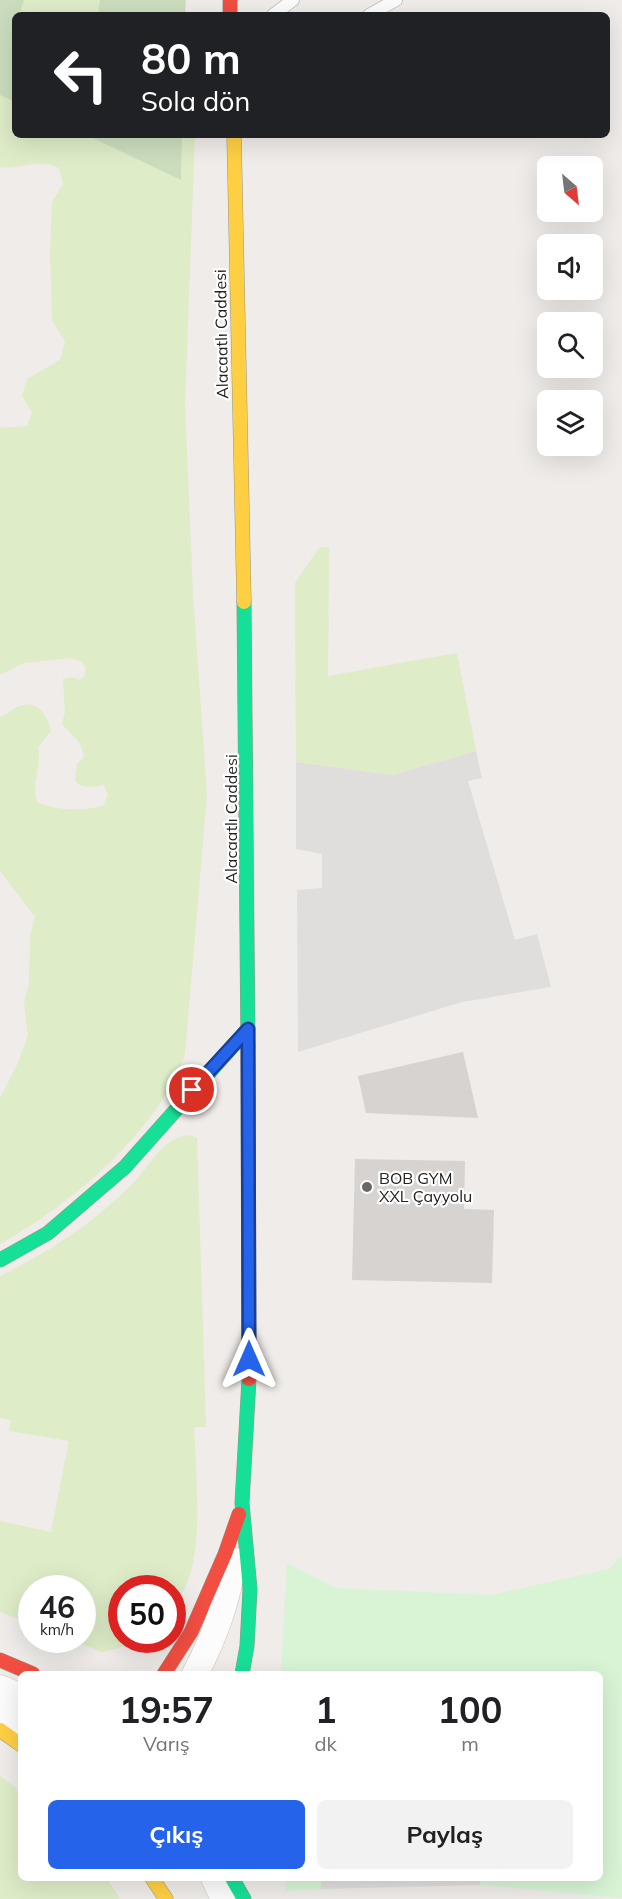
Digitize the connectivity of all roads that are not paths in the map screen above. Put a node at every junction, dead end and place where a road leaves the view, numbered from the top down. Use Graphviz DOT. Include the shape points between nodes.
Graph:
graph roads {
  1 [pos="293,0"];
  2 [pos="396,0"];
  3 [pos="277,12"];
  4 [pos="374,12"];
  5 [pos="234,138"];
  6 [pos="248,1029"];
  7 [pos="0,1260"];
  8 [pos="242,1503"];
  9 [pos="0,1660"];
  10 [pos="26,1671"];
  11 [pos="166,1671"];
  12 [pos="196,1671"];
  13 [pos="231,1671"];
  14 [pos="243,1671"];
  15 [pos="0,1688"];
  16 [pos="18,1696"];
  17 [pos="0,1707"];
  18 [pos="18,1720"];
  19 [pos="0,1730"];
  20 [pos="18,1743"];
  21 [pos="154,1881"];
  22 [pos="170,1881"];
  23 [pos="215,1881"];
  24 [pos="234,1881"];
  25 [pos="166,1899"];
  26 [pos="182,1899"];
  27 [pos="224,1899"];
  28 [pos="244,1899"];
  1 -- 3 [label="lane"];
  2 -- 4 [label="lane"];
  5 -- 6 [label="main road, Alacaatlı Caddesi" via="247,738"];
  6 -- 7 [label="main road" via="125,1167 48,1233"];
  6 -- 8 [label="main road, Alacaatlı Caddesi" via="249,1382"];
  8 -- 11 [label="main road, Alacaatlı Caddesi" via="212,1586 191,1632"];
  8 -- 14 [label="main road, Alacaatlı Caddesi" via="250,1589"];
  9 -- 10 [label="main road"];
  12 -- 13 [label="street" via="216,1631 233,1561 242,1562"];
  15 -- 16 [label="street"];
  17 -- 18 [label="street"];
  19 -- 20 [label="main road"];
  21 -- 25 [label="main road"];
  22 -- 26 [label="street"];
  23 -- 27 [label="street"];
  24 -- 28 [label="main road"];
}
